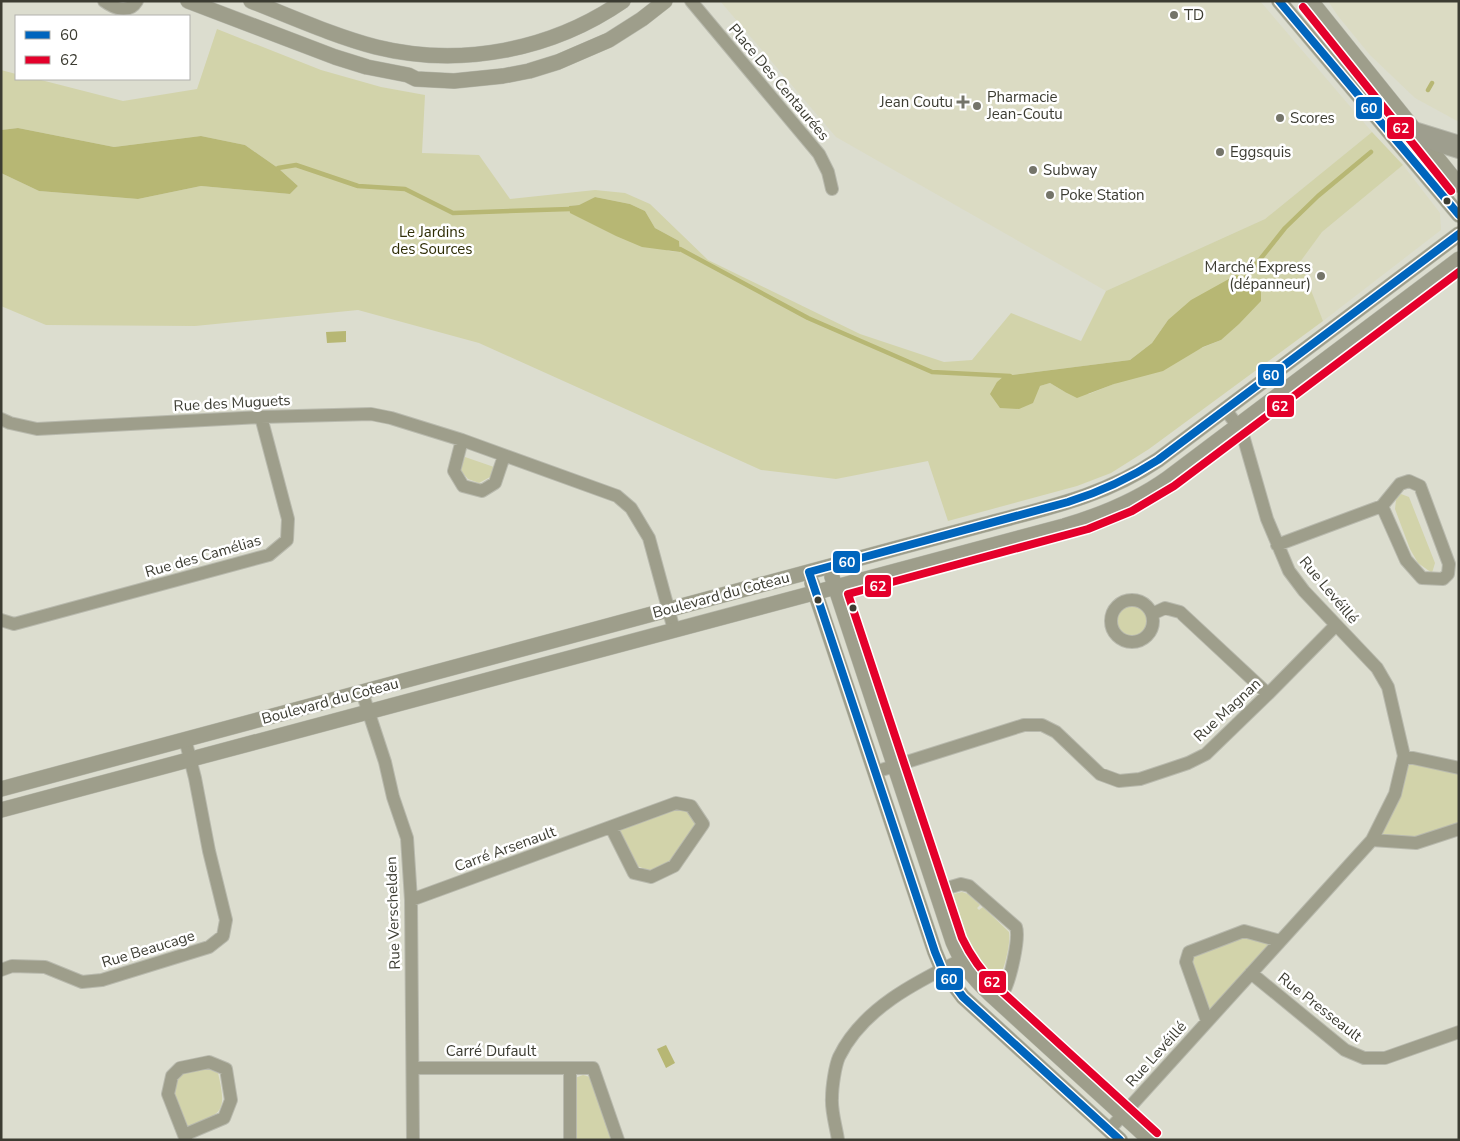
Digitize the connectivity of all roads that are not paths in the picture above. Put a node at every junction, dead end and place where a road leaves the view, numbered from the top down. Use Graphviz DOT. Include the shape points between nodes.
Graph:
graph roads {
  1 [pos="104,1"];
  2 [pos="137,1"];
  3 [pos="188,1"];
  4 [pos="252,1"];
  5 [pos="623,1"];
  6 [pos="665,1"];
  7 [pos="691,1"];
  8 [pos="1279,1"];
  9 [pos="1311,1"];
  10 [pos="509,50"];
  11 [pos="516,74"];
  12 [pos="1417,134"];
  13 [pos="1459,147"];
  14 [pos="1459,185"];
  15 [pos="832,189"];
  16 [pos="1459,214"];
  17 [pos="1459,234"];
  18 [pos="1459,259"];
  19 [pos="1225,410"];
  20 [pos="261,417"];
  21 [pos="1,419"];
  22 [pos="1238,426"];
  23 [pos="462,440"];
  24 [pos="504,456"];
  25 [pos="1382,506"];
  26 [pos="1277,544"];
  27 [pos="829,566"];
  28 [pos="809,572"];
  29 [pos="835,587"];
  30 [pos="815,592"];
  31 [pos="668,609"];
  32 [pos="1152,614"];
  33 [pos="1,620"];
  34 [pos="1336,625"];
  35 [pos="674,630"];
  36 [pos="362,692"];
  37 [pos="1268,694"];
  38 [pos="368,712"];
  39 [pos="185,740"];
  40 [pos="1404,756"];
  41 [pos="190,760"];
  42 [pos="894,765"];
  43 [pos="1459,768"];
  44 [pos="875,772"];
  45 [pos="1,789"];
  46 [pos="1,810"];
  47 [pos="611,828"];
  48 [pos="1459,829"];
  49 [pos="1372,840"];
  50 [pos="937,891"];
  51 [pos="410,900"];
  52 [pos="1280,940"];
  53 [pos="961,960"];
  54 [pos="942,969"];
  55 [pos="1,970"];
  56 [pos="1251,973"];
  57 [pos="997,1002"];
  58 [pos="1207,1021"];
  59 [pos="1459,1032"];
  60 [pos="412,1068"];
  61 [pos="570,1068"];
  62 [pos="1123,1115"];
  63 [pos="1115,1135"];
  64 [pos="185,1138"];
  65 [pos="413,1140"];
  66 [pos="570,1140"];
  67 [pos="618,1140"];
  68 [pos="838,1140"];
  69 [pos="1150,1140"];
  1 -- 2 [label="street" via="127,10"];
  3 -- 11 [label="street" via="335,57 416,79 454,81"];
  4 -- 10 [label="street" via="349,38 394,51 447,56"];
  5 -- 10 [label="street" via="575,28"];
  6 -- 11 [label="street" via="604,43 558,62"];
  7 -- 15 [label="street, Place Des Centaurées" via="818,154 828,172"];
  8 -- 16 [label="street"];
  9 -- 12 [label="street"];
  10 -- 11 [label="street"];
  12 -- 13 [label="highway"];
  12 -- 14 [label="street"];
  17 -- 19 [label="street, Boulevard du Coteau"];
  18 -- 22 [label="street, Boulevard du Coteau"];
  19 -- 22 [label="street, Rue Levéillé"];
  19 -- 27 [label="street, Boulevard du Coteau" via="1144,469 1096,493"];
  20 -- 21 [label="street, Rue des Muguets" via="36,429"];
  20 -- 23 [label="street, Rue des Muguets" via="371,414"];
  20 -- 33 [label="street, Rue des Camélias" via="288,519 287,540 269,555 14,624"];
  22 -- 26 [label="street, Rue Levéillé"];
  22 -- 29 [label="street, Boulevard du Coteau" via="1158,485 1110,511"];
  23 -- 24 [label="street, Rue des Muguets"];
  23 -- 24 [label="street" via="454,471 463,486 482,491 495,484"];
  24 -- 31 [label="street, Rue des Muguets" via="617,496 631,508 649,538"];
  25 -- 25 [label="street" via="1406,560 1422,578 1443,579 1450,564 1420,486 1409,481 1400,484"];
  25 -- 26 [label="street"];
  26 -- 34 [label="street, Rue Levéillé" via="1289,571"];
  27 -- 28 [label="street, Boulevard du Coteau"];
  27 -- 29 [label="street"];
  28 -- 30 [label="street"];
  28 -- 31 [label="street, Boulevard du Coteau"];
  29 -- 30 [label="street, Boulevard du Coteau"];
  29 -- 42 [label="street"];
  30 -- 35 [label="street, Boulevard du Coteau"];
  30 -- 44 [label="street"];
  31 -- 35 [label="street, Rue des Muguets"];
  31 -- 36 [label="street, Boulevard du Coteau"];
  32 -- 37 [label="street" via="1165,608 1180,612"];
  34 -- 37 [label="street, Rue Magnan"];
  34 -- 40 [label="street, Rue Levéillé" via="1377,668 1388,687"];
  35 -- 38 [label="street, Boulevard du Coteau"];
  36 -- 38 [label="street, Rue Verschelden"];
  36 -- 39 [label="street, Boulevard du Coteau"];
  37 -- 42 [label="street, Rue Magnan" via="1206,754 1140,779 1118,781 1100,774 1056,732 1042,725 1024,725"];
  38 -- 41 [label="street, Boulevard du Coteau"];
  38 -- 51 [label="street, Rue Verschelden" via="407,838"];
  39 -- 41 [label="street, Rue Beaucage"];
  39 -- 45 [label="street, Boulevard du Coteau"];
  40 -- 43 [label="street"];
  40 -- 49 [label="street, Rue Levéillé" via="1396,794"];
  41 -- 46 [label="street, Boulevard du Coteau"];
  41 -- 55 [label="street, Rue Beaucage" via="226,920 223,936 210,947 102,980 82,982 45,967 12,966"];
  42 -- 44 [label="street, Rue Magnan"];
  42 -- 50 [label="street"];
  44 -- 54 [label="street"];
  47 -- 47 [label="street, Carré Arsenault" via="634,873 651,877 674,866 703,824 691,806 676,803"];
  47 -- 51 [label="street, Carré Arsenault"];
  48 -- 49 [label="street" via="1416,843"];
  49 -- 52 [label="street, Rue Levéillé"];
  50 -- 53 [label="street"];
  50 -- 57 [label="street" via="961,884 969,886 1016,927 1018,940 1008,983"];
  51 -- 60 [label="street, Rue Verschelden"];
  52 -- 56 [label="street, Rue Levéillé"];
  52 -- 58 [label="street, Rue Levéillé" via="1244,931 1189,952 1186,962"];
  53 -- 54 [label="street"];
  53 -- 57 [label="street"];
  54 -- 63 [label="street" via="963,997"];
  54 -- 68 [label="street" via="894,998 869,1018 839,1057 832,1099"];
  56 -- 58 [label="street, Rue Levéillé"];
  56 -- 59 [label="street, Rue Presseault" via="1345,1050 1364,1058 1385,1058"];
  57 -- 62 [label="street"];
  58 -- 62 [label="street, Rue Levéillé"];
  60 -- 61 [label="street, Carré Dufault"];
  60 -- 65 [label="street, Rue Verschelden"];
  61 -- 66 [label="street"];
  61 -- 67 [label="street, Carré Dufault" via="593,1068"];
  62 -- 63 [label="street, Rue Levéillé"];
  62 -- 69 [label="street"];
  64 -- 64 [label="street" via="224,1118 231,1100 226,1069 208,1062 180,1068 172,1076 168,1094"];
}
